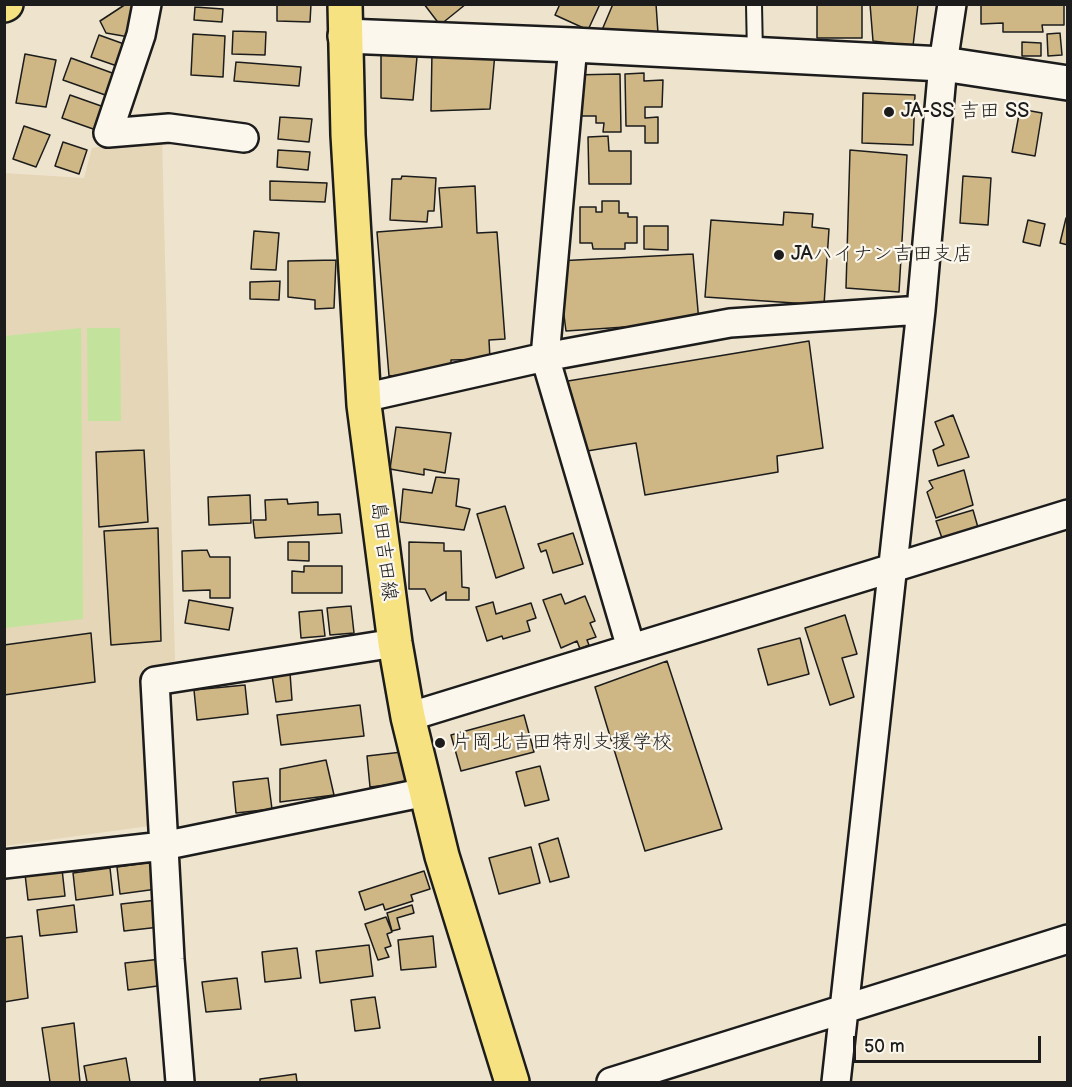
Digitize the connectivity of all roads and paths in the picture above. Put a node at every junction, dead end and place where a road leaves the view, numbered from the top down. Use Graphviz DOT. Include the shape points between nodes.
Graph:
graph roads {
  1 [pos="147,4"];
  2 [pos="754,4"];
  3 [pos="952,4"];
  4 [pos="345,20"];
  5 [pos="573,45"];
  6 [pos="755,55"];
  7 [pos="943,64"];
  8 [pos="1068,83"];
  9 [pos="244,138"];
  10 [pos="921,310"];
  11 [pos="545,357"];
  12 [pos="363,398"];
  13 [pos="1068,514"];
  14 [pos="893,567"];
  15 [pos="395,643"];
  16 [pos="631,648"];
  17 [pos="408,717"];
  18 [pos="426,792"];
  19 [pos="164,846"];
  20 [pos="4,864"];
  21 [pos="1068,939"];
  22 [pos="844,1009"];
  23 [pos="180,1083"];
  24 [pos="512,1083"];
  25 [pos="611,1083"];
  26 [pos="836,1083"];
  1 -- 9 [label="street" via="141,35 108,134 168,128"];
  2 -- 6 [label="lane"];
  3 -- 7 [label="street"];
  4 -- 5 [label="street"];
  4 -- 12 [label="main road, 島田吉田線"];
  5 -- 6 [label="street"];
  5 -- 11 [label="street"];
  6 -- 7 [label="street"];
  7 -- 8 [label="street"];
  7 -- 10 [label="street"];
  10 -- 11 [label="street" via="730,322"];
  10 -- 14 [label="street"];
  11 -- 12 [label="street"];
  11 -- 16 [label="street"];
  12 -- 15 [label="main road, 島田吉田線"];
  13 -- 14 [label="street"];
  14 -- 16 [label="street"];
  14 -- 22 [label="street"];
  15 -- 17 [label="main road, 島田吉田線"];
  15 -- 19 [label="street" via="155,681"];
  16 -- 17 [label="street"];
  17 -- 18 [label="main road, 島田吉田線"];
  18 -- 19 [label="street"];
  18 -- 24 [label="main road, 島田吉田線"];
  19 -- 20 [label="street"];
  19 -- 23 [label="street"];
  21 -- 22 [label="street"];
  22 -- 25 [label="street"];
  22 -- 26 [label="street"];
}
